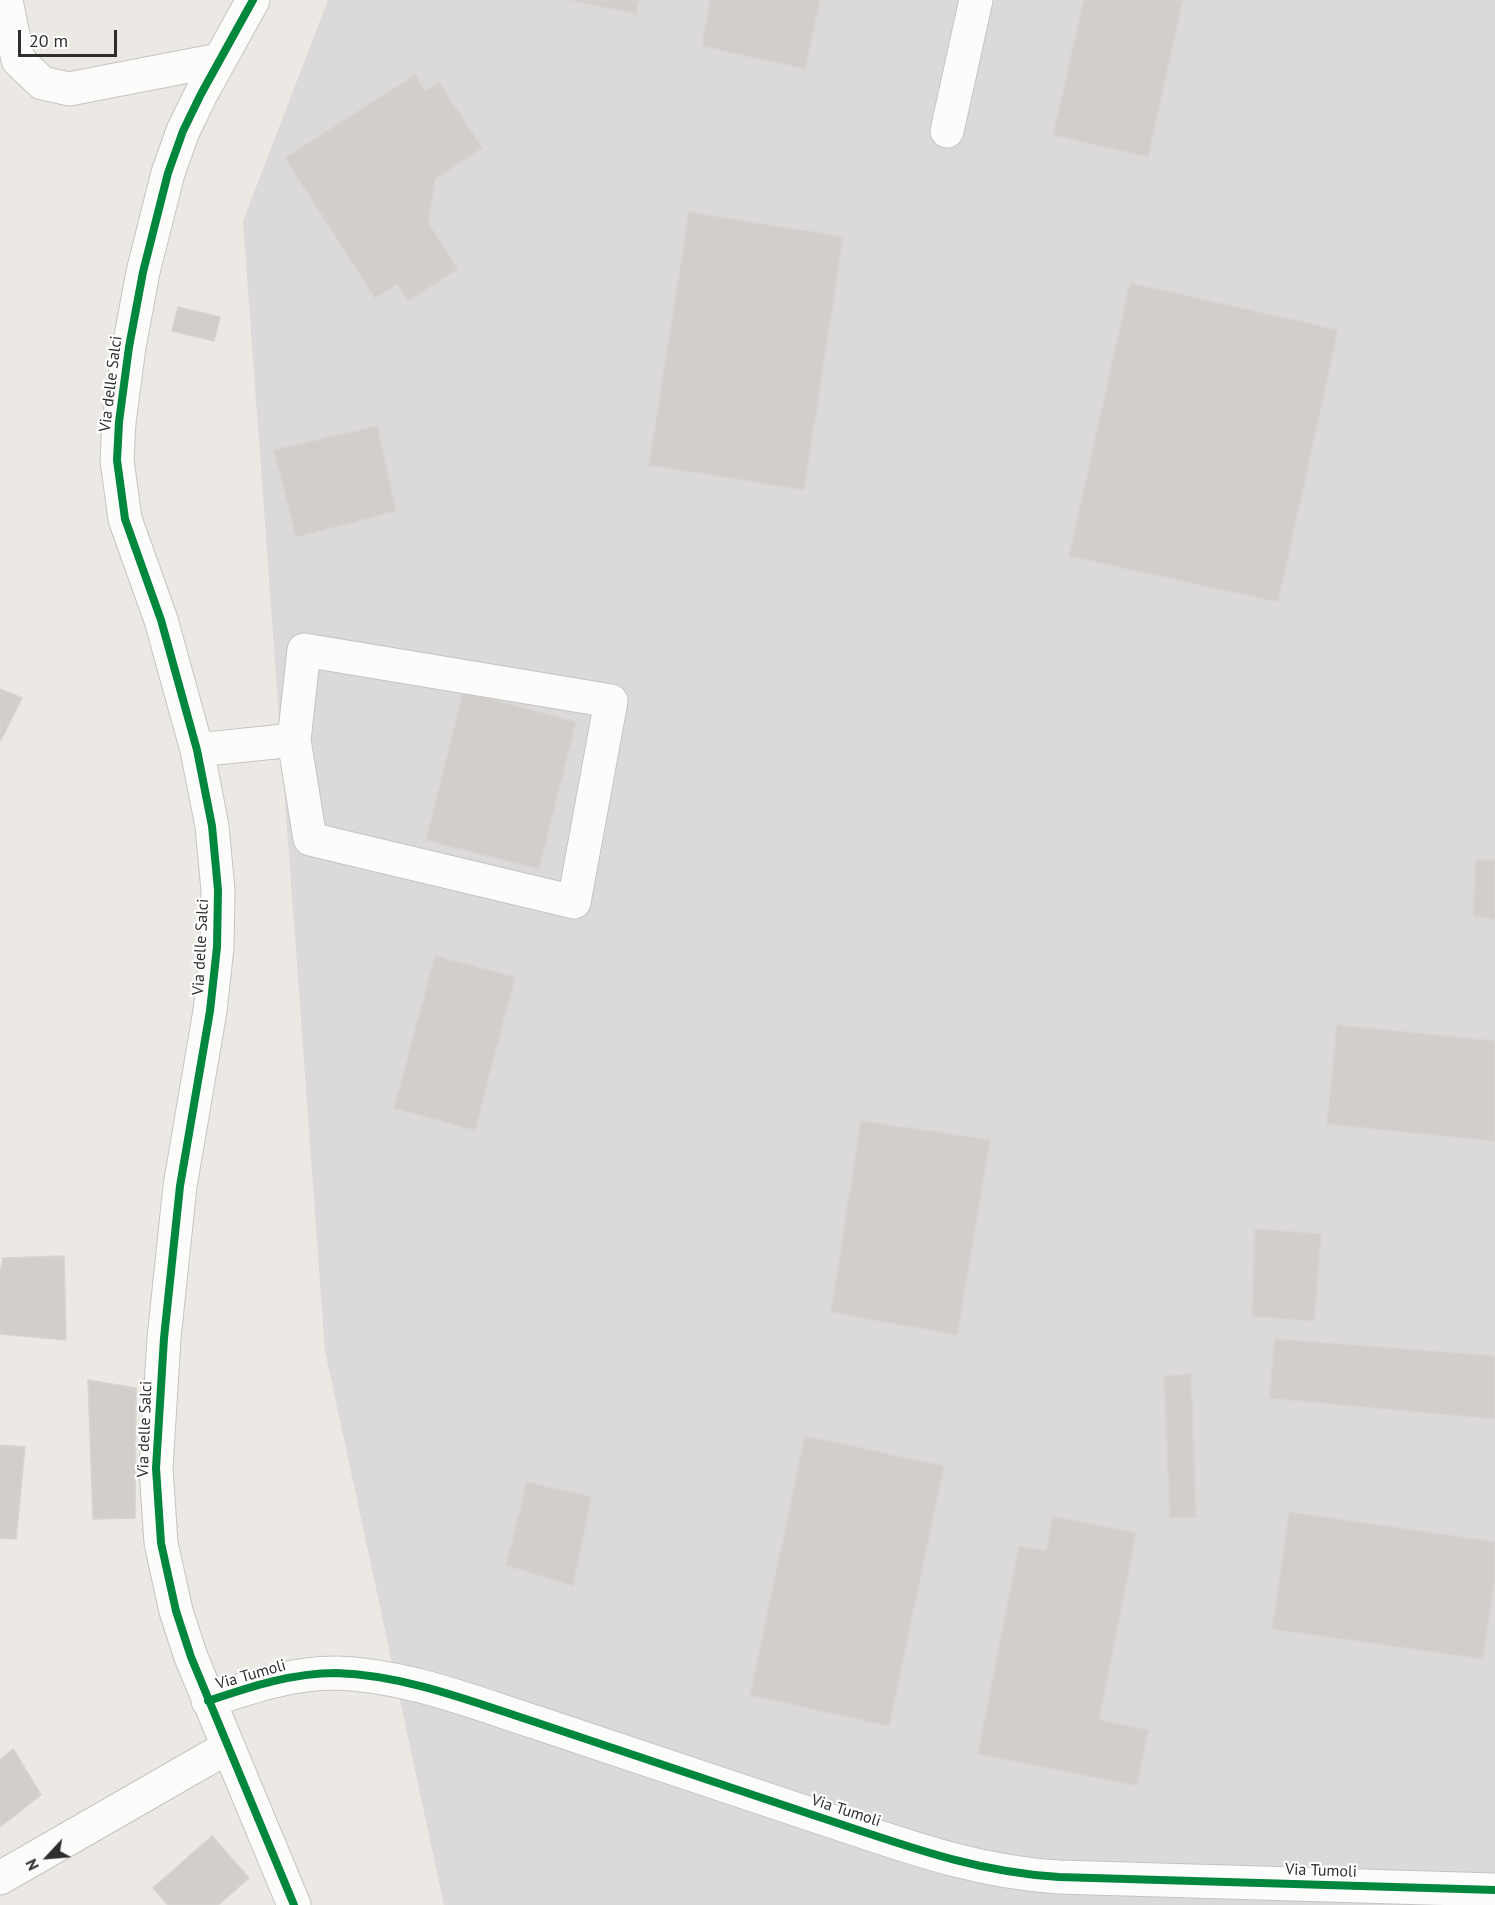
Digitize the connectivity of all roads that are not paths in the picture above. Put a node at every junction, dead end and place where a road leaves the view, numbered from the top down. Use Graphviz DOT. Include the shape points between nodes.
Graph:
graph roads {
  1 [pos="6,0"];
  2 [pos="253,0"];
  3 [pos="976,0"];
  4 [pos="219,60"];
  5 [pos="947,131"];
  6 [pos="294,740"];
  7 [pos="197,750"];
  8 [pos="208,1701"];
  9 [pos="228,1747"];
  10 [pos="0,1878"];
  11 [pos="1495,1890"];
  12 [pos="1282,1894"];
  13 [pos="294,1905"];
  1 -- 4 [label="street" via="18,60 42,83 69,88"];
  2 -- 4 [label="street, Via delle Salci"];
  3 -- 5 [label="street"];
  4 -- 7 [label="street, Via delle Salci" via="183,131 158,209 129,347 117,444 125,519 161,620"];
  6 -- 6 [label="street" via="304,650 611,701 574,902 310,839"];
  6 -- 7 [label="street"];
  7 -- 8 [label="street, Via delle Salci" via="217,869 217,947 177,1209 156,1468 166,1573"];
  8 -- 9 [label="street, Via delle Salci"];
  8 -- 12 [label="street, Via Tumoli" via="300,1676 374,1676 517,1716 980,1867"];
  9 -- 10 [label="street"];
  9 -- 13 [label="street, Via delle Salci"];
  11 -- 12 [label="street, Via Tumoli"];
}
